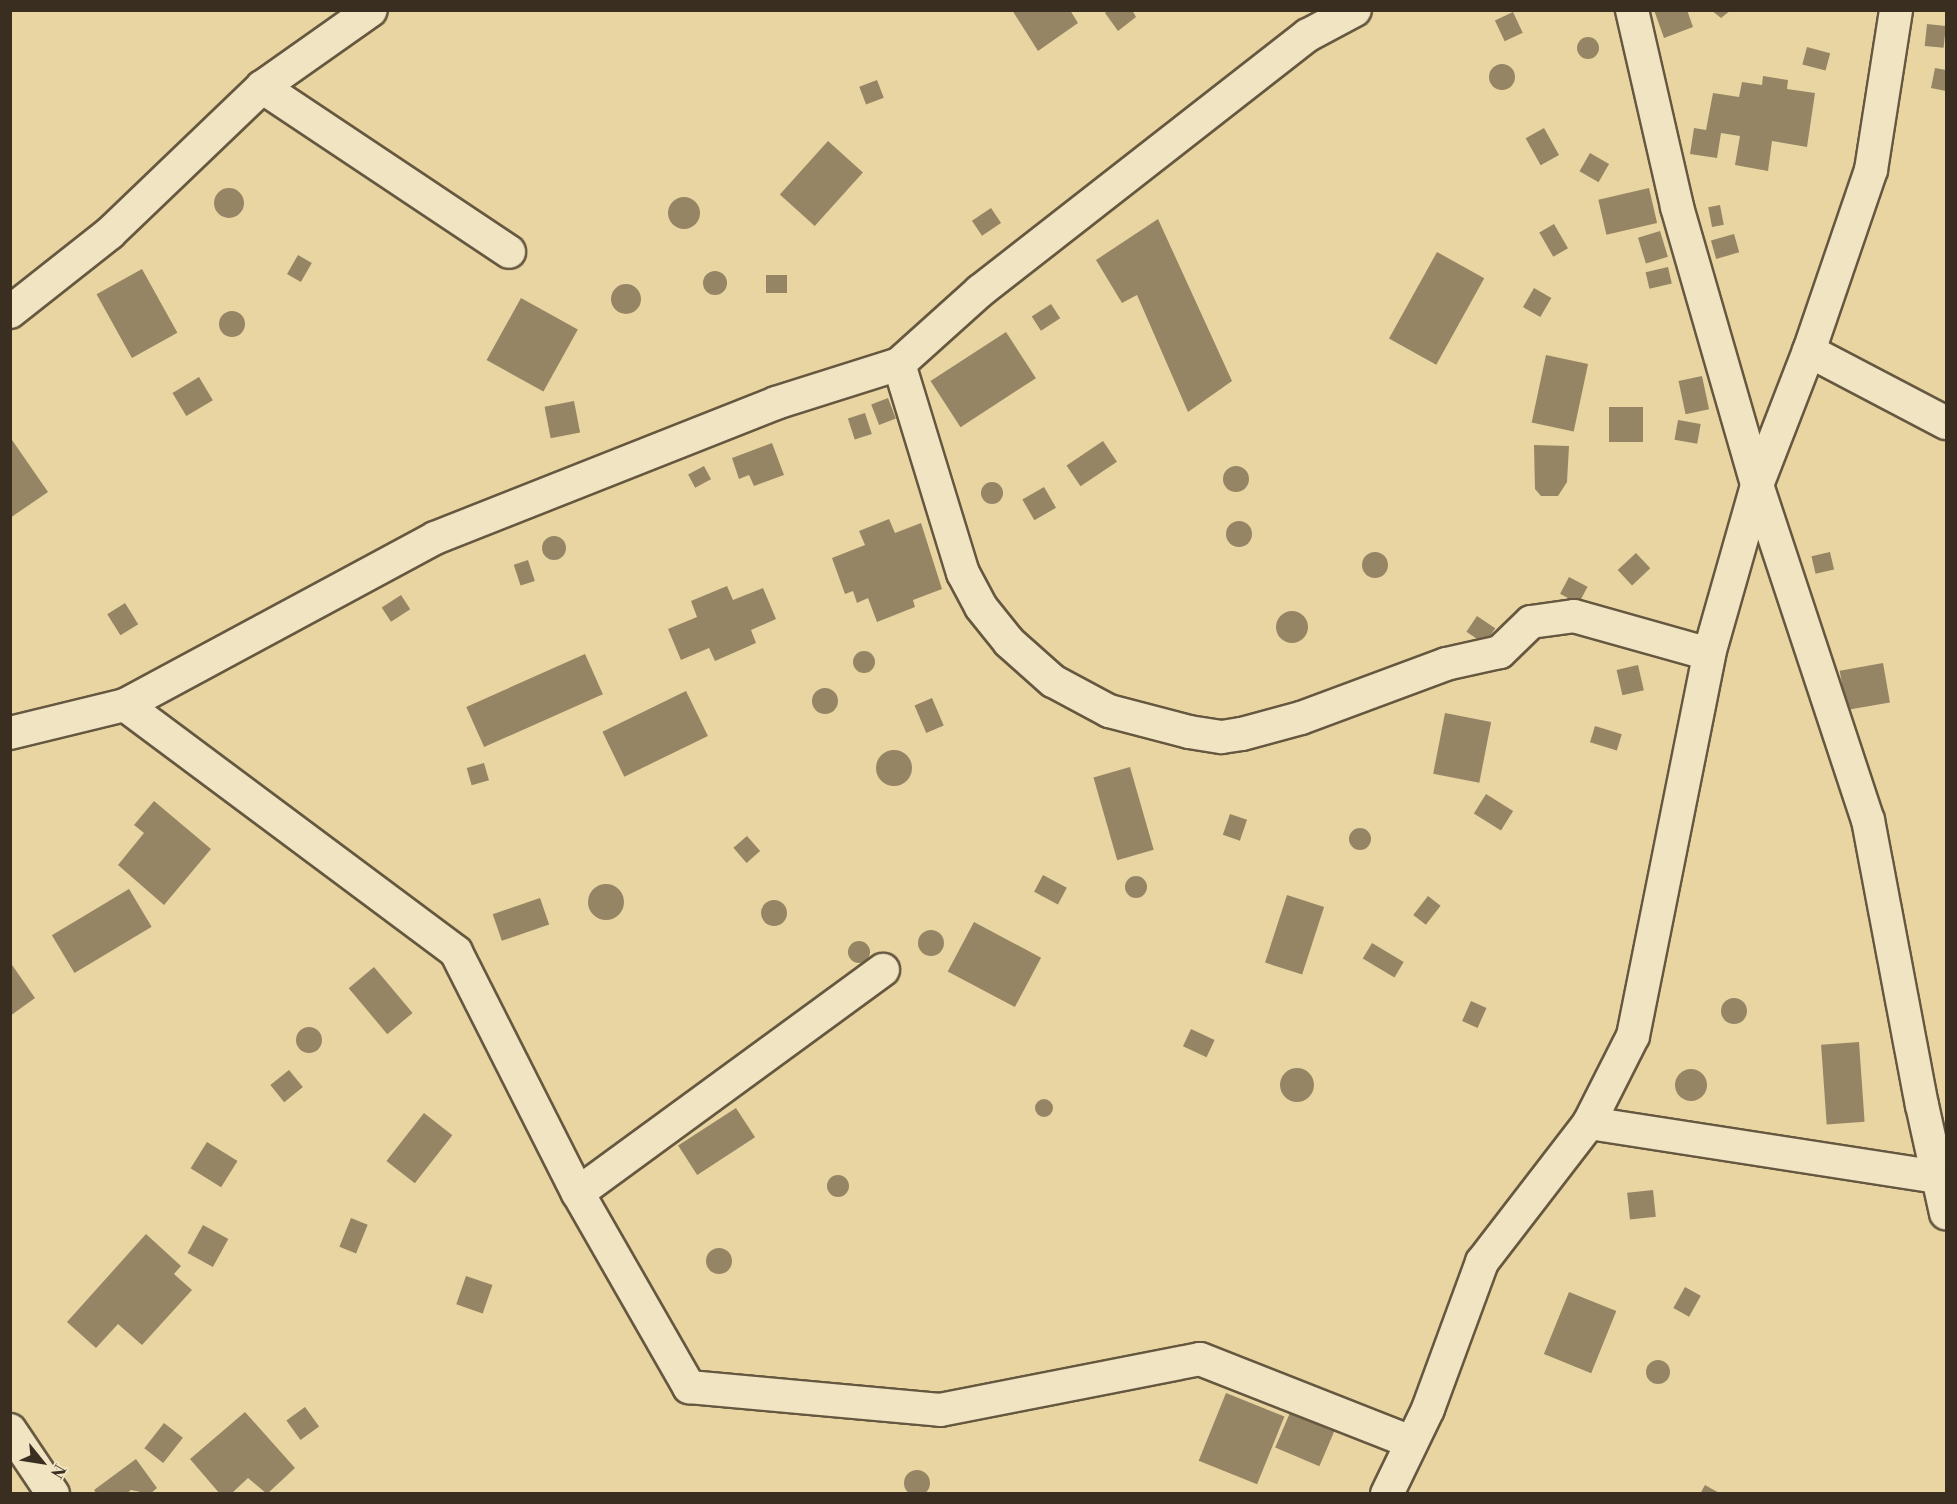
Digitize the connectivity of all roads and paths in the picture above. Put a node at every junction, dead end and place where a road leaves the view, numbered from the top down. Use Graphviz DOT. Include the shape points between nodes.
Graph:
graph roads {
  1 [pos="372,10"];
  2 [pos="1355,10"];
  3 [pos="1632,10"];
  4 [pos="1896,10"];
  5 [pos="262,87"];
  6 [pos="509,252"];
  7 [pos="10,312"];
  8 [pos="1809,351"];
  9 [pos="899,364"];
  10 [pos="1947,423"];
  11 [pos="1757,485"];
  12 [pos="1709,654"];
  13 [pos="125,705"];
  14 [pos="10,734"];
  15 [pos="883,970"];
  16 [pos="1589,1123"];
  17 [pos="1939,1177"];
  18 [pos="578,1194"];
  19 [pos="1947,1213"];
  20 [pos="10,1430"];
  21 [pos="1411,1442"];
  22 [pos="52,1494"];
  23 [pos="1387,1494"];
  1 -- 5 [label="street"];
  2 -- 9 [label="street" via="1308,35 980,291"];
  3 -- 11 [label="street" via="1677,207"];
  4 -- 8 [label="street" via="1871,170"];
  5 -- 6 [label="street"];
  5 -- 7 [label="street" via="110,233"];
  8 -- 10 [label="street"];
  8 -- 11 [label="street"];
  9 -- 12 [label="street" via="963,573 981,607 1009,642 1053,681 1108,711 1189,732 1222,737 1242,734 1301,718 1446,664 1500,652 1530,622 1574,616"];
  9 -- 13 [label="street" via="776,403 435,538"];
  11 -- 12 [label="street"];
  11 -- 17 [label="street" via="1868,820"];
  12 -- 16 [label="street" via="1633,1036"];
  13 -- 14 [label="street"];
  13 -- 18 [label="street" via="456,952"];
  15 -- 18 [label="street"];
  16 -- 17 [label="street"];
  16 -- 21 [label="street" via="1482,1262 1428,1409"];
  17 -- 19 [label="street"];
  18 -- 21 [label="street" via="689,1387 940,1410 1200,1359"];
  20 -- 22 [label="street"];
  21 -- 23 [label="street"];
}
